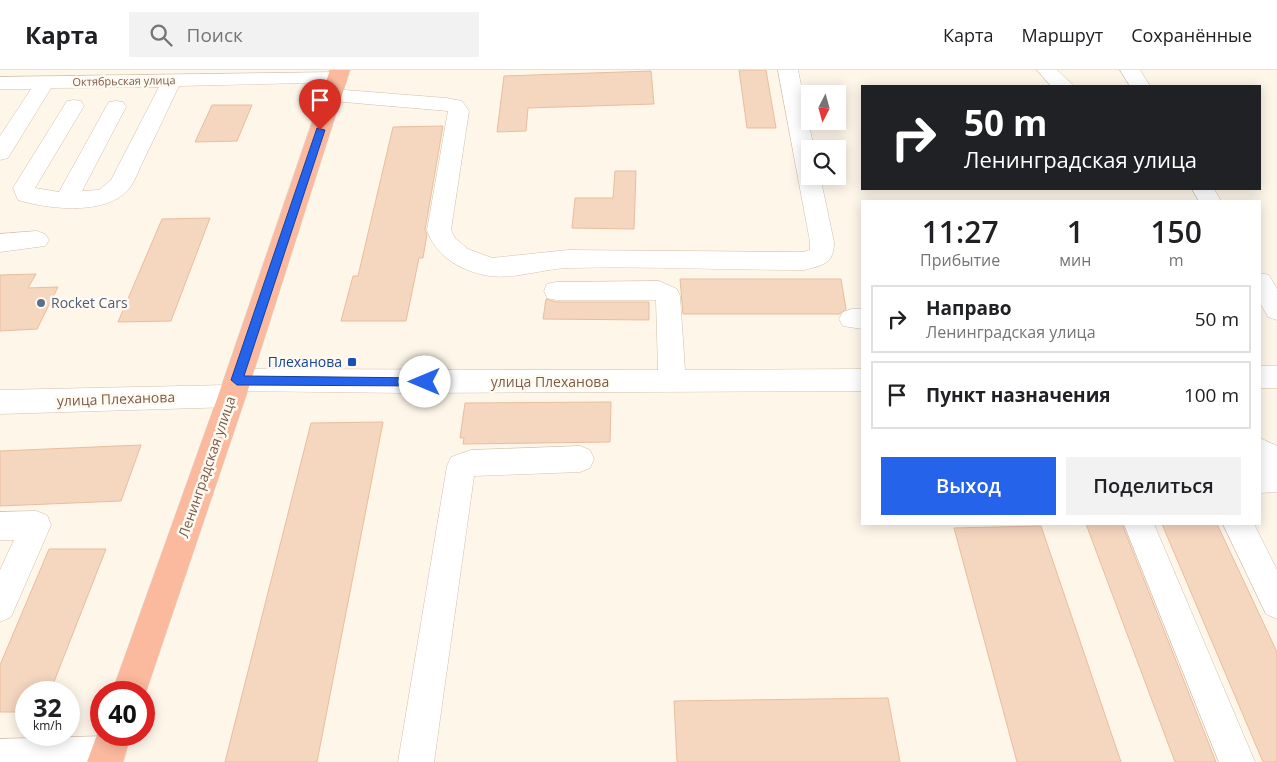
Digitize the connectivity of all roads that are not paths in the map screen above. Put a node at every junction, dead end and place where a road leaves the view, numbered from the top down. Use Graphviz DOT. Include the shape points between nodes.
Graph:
graph roads {
  1 [pos="788,70"];
  2 [pos="1047,70"];
  3 [pos="1130,70"];
  4 [pos="208,75"];
  5 [pos="95,76"];
  6 [pos="172,81"];
  7 [pos="337,81"];
  8 [pos="45,82"];
  9 [pos="0,83"];
  10 [pos="1062,85"];
  11 [pos="1138,85"];
  12 [pos="74,106"];
  13 [pos="116,107"];
  14 [pos="0,153"];
  15 [pos="66,200"];
  16 [pos="37,240"];
  17 [pos="0,243"];
  18 [pos="1261,284"];
  19 [pos="556,291"];
  20 [pos="1277,310"];
  21 [pos="1261,377"];
  22 [pos="1277,377"];
  23 [pos="861,380"];
  24 [pos="672,381"];
  25 [pos="234,388"];
  26 [pos="0,402"];
  27 [pos="1261,451"];
  28 [pos="580,459"];
  29 [pos="1277,462"];
  30 [pos="1277,479"];
  31 [pos="1261,480"];
  32 [pos="1139,525"];
  33 [pos="1238,525"];
  34 [pos="0,526"];
  35 [pos="1277,602"];
  36 [pos="0,606"];
  37 [pos="133,681"];
  38 [pos="109,750"];
  39 [pos="0,757"];
  40 [pos="416,762"];
  41 [pos="1237,762"];
  1 -- 7 [label="street, Октябрьская улица" via="822,242 822,253 804,261 658,258 563,259 503,267 480,264 454,252 445,244 439,230 459,111 455,106"];
  2 -- 10 [label="street"];
  3 -- 11 [label="street"];
  4 -- 6 [label="street, Октябрьская улица"];
  4 -- 7 [label="street, Октябрьская улица"];
  5 -- 6 [label="street, Октябрьская улица"];
  5 -- 8 [label="street, Октябрьская улица"];
  6 -- 15 [label="street" via="120,185 104,197"];
  7 -- 25 [label="highway, Ленинградская улица"];
  8 -- 9 [label="street, Октябрьская улица"];
  8 -- 14 [label="street"];
  12 -- 15 [label="street" via="24,188 26,194 39,198"];
  13 -- 15 [label="street"];
  16 -- 17 [label="street"];
  18 -- 20 [label="street"];
  19 -- 24 [label="street" via="659,290 665,293 668,296"];
  21 -- 22 [label="street"];
  23 -- 24 [label="street, улица Плеханова"];
  24 -- 25 [label="street, улица Плеханова" via="406,382"];
  25 -- 26 [label="street, улица Плеханова"];
  25 -- 37 [label="highway, Ленинградская улица"];
  27 -- 29 [label="street"];
  28 -- 40 [label="street" via="461,466"];
  30 -- 31 [label="street"];
  32 -- 41 [label="street"];
  33 -- 35 [label="street"];
  34 -- 36 [label="street" via="36,525"];
  38 -- 39 [label="street"];
}
